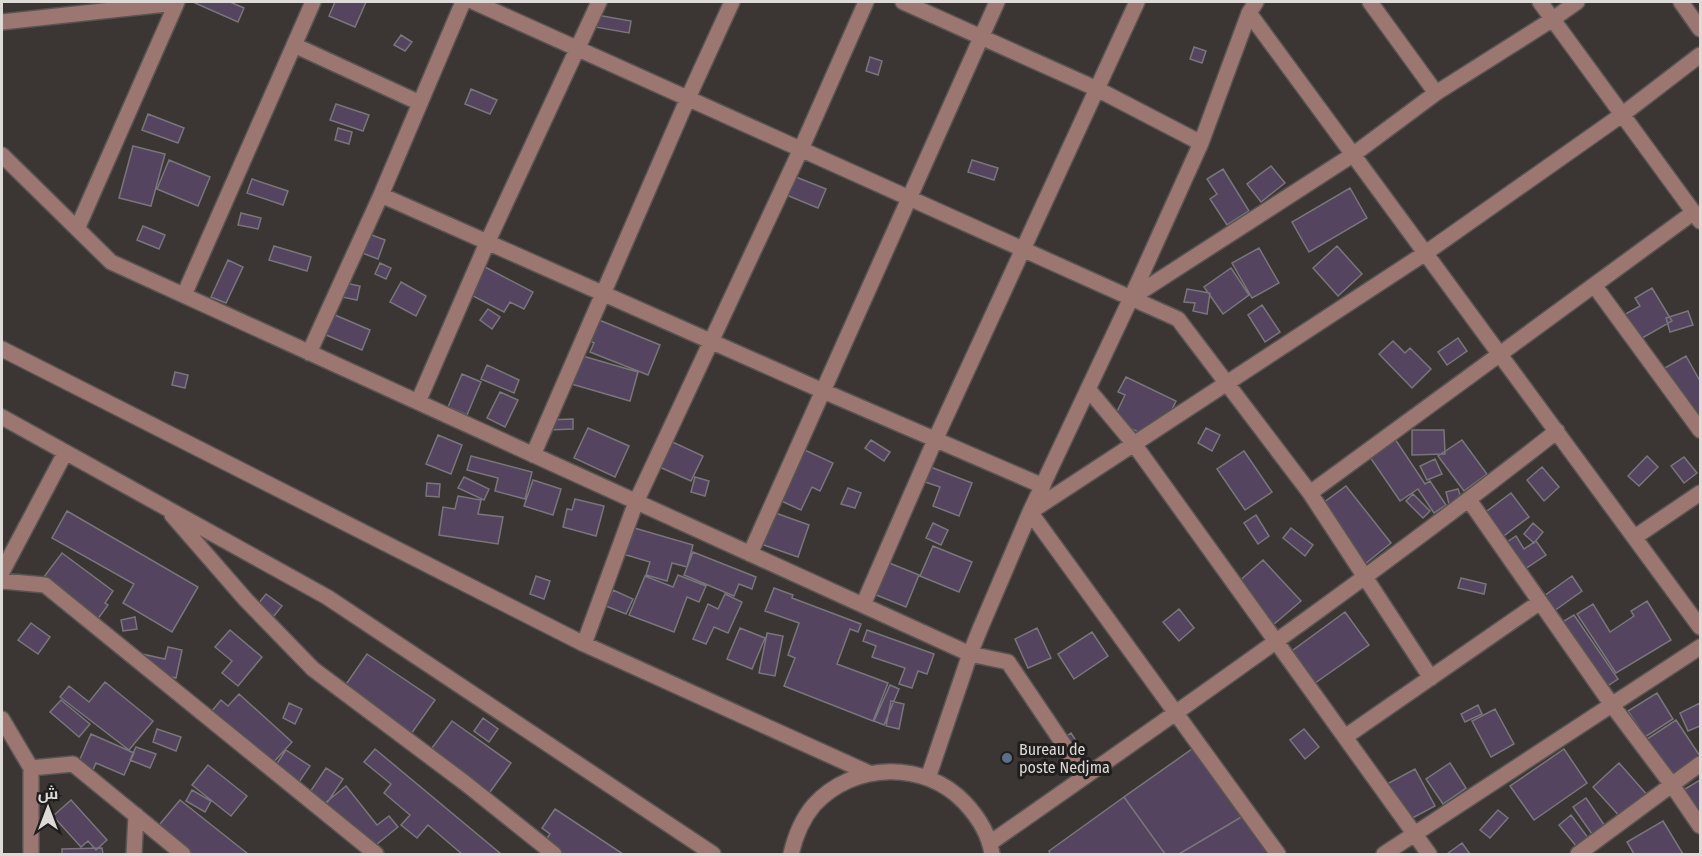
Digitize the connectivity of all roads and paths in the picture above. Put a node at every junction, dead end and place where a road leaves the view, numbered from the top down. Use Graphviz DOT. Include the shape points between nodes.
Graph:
graph roads {
  1 [pos="177,2"];
  2 [pos="313,2"];
  3 [pos="463,2"];
  4 [pos="474,2"];
  5 [pos="599,2"];
  6 [pos="732,2"];
  7 [pos="866,2"];
  8 [pos="903,2"];
  9 [pos="997,2"];
  10 [pos="1137,2"];
  11 [pos="1370,2"];
  12 [pos="1540,2"];
  13 [pos="1577,2"];
  14 [pos="1681,2"];
  15 [pos="147,4"];
  16 [pos="1253,7"];
  17 [pos="1553,20"];
  18 [pos="2,22"];
  19 [pos="1701,29"];
  20 [pos="981,36"];
  21 [pos="294,45"];
  22 [pos="578,48"];
  23 [pos="1701,55"];
  24 [pos="1097,89"];
  25 [pos="1436,93"];
  26 [pos="688,98"];
  27 [pos="420,103"];
  28 [pos="1623,114"];
  29 [pos="1201,143"];
  30 [pos="801,149"];
  31 [pos="1354,154"];
  32 [pos="2,155"];
  33 [pos="381,195"];
  34 [pos="910,198"];
  35 [pos="1697,217"];
  36 [pos="77,229"];
  37 [pos="487,243"];
  38 [pos="1024,249"];
  39 [pos="1427,252"];
  40 [pos="1594,285"];
  41 [pos="603,294"];
  42 [pos="183,295"];
  43 [pos="1131,298"];
  44 [pos="711,342"];
  45 [pos="2,349"];
  46 [pos="309,353"];
  47 [pos="1500,353"];
  48 [pos="1227,383"];
  49 [pos="1088,389"];
  50 [pos="823,391"];
  51 [pos="418,402"];
  52 [pos="2,417"];
  53 [pos="1701,430"];
  54 [pos="1557,431"];
  55 [pos="935,440"];
  56 [pos="1134,444"];
  57 [pos="66,453"];
  58 [pos="533,455"];
  59 [pos="1043,486"];
  60 [pos="1310,493"];
  61 [pos="1701,493"];
  62 [pos="1469,500"];
  63 [pos="636,502"];
  64 [pos="163,506"];
  65 [pos="1030,512"];
  66 [pos="1635,537"];
  67 [pos="750,554"];
  68 [pos="2,572"];
  69 [pos="1365,576"];
  70 [pos="2,581"];
  71 [pos="1540,602"];
  72 [pos="863,605"];
  73 [pos="1701,627"];
  74 [pos="1275,640"];
  75 [pos="584,644"];
  76 [pos="1701,647"];
  77 [pos="970,654"];
  78 [pos="1431,678"];
  79 [pos="1612,705"];
  80 [pos="1176,713"];
  81 [pos="2,719"];
  82 [pos="1345,737"];
  83 [pos="1701,764"];
  84 [pos="31,768"];
  85 [pos="869,773"];
  86 [pos="1085,776"];
  87 [pos="928,778"];
  88 [pos="1672,785"];
  89 [pos="136,814"];
  90 [pos="1701,826"];
  91 [pos="1415,834"];
  92 [pos="991,849"];
  93 [pos="31,855"];
  94 [pos="134,855"];
  95 [pos="183,855"];
  96 [pos="376,855"];
  97 [pos="554,855"];
  98 [pos="713,855"];
  99 [pos="791,855"];
  100 [pos="1278,855"];
  101 [pos="1384,855"];
  102 [pos="1429,855"];
  103 [pos="1578,855"];
  1 -- 15 [label="street"];
  1 -- 36 [label="street"];
  2 -- 21 [label="street"];
  3 -- 27 [label="street"];
  4 -- 22 [label="street"];
  5 -- 22 [label="street"];
  6 -- 26 [label="street"];
  7 -- 30 [label="street"];
  8 -- 20 [label="street"];
  9 -- 20 [label="street"];
  10 -- 24 [label="street"];
  11 -- 25 [label="street"];
  12 -- 17 [label="street"];
  13 -- 17 [label="street"];
  14 -- 19 [label="street"];
  15 -- 18 [label="street"];
  16 -- 29 [label="street"];
  16 -- 31 [label="street"];
  17 -- 25 [label="street"];
  17 -- 28 [label="street"];
  20 -- 24 [label="street"];
  20 -- 34 [label="street"];
  21 -- 27 [label="street"];
  21 -- 42 [label="street"];
  22 -- 26 [label="street"];
  22 -- 37 [label="street"];
  23 -- 28 [label="street"];
  24 -- 29 [label="street"];
  24 -- 38 [label="street"];
  25 -- 31 [label="street"];
  26 -- 30 [label="street"];
  26 -- 41 [label="street"];
  27 -- 33 [label="street"];
  28 -- 35 [label="street"];
  28 -- 39 [label="street"];
  29 -- 43 [label="street"];
  30 -- 34 [label="street"];
  30 -- 44 [label="street"];
  31 -- 39 [label="street"];
  31 -- 43 [label="street"];
  32 -- 36 [label="street"];
  33 -- 37 [label="street"];
  33 -- 46 [label="street"];
  34 -- 38 [label="street"];
  34 -- 50 [label="street"];
  35 -- 40 [label="street"];
  36 -- 42 [label="street" via="111,262"];
  37 -- 41 [label="street"];
  37 -- 51 [label="street"];
  38 -- 43 [label="street"];
  38 -- 55 [label="street"];
  39 -- 47 [label="street"];
  39 -- 48 [label="street"];
  40 -- 47 [label="street"];
  40 -- 53 [label="street"];
  41 -- 44 [label="street"];
  41 -- 58 [label="street"];
  42 -- 46 [label="street"];
  43 -- 48 [label="street" via="1178,319"];
  43 -- 49 [label="street"];
  44 -- 50 [label="street"];
  44 -- 63 [label="street"];
  45 -- 75 [label="street"];
  46 -- 51 [label="street"];
  47 -- 54 [label="street"];
  47 -- 60 [label="street"];
  48 -- 56 [label="street"];
  48 -- 60 [label="street"];
  49 -- 56 [label="street"];
  49 -- 59 [label="street"];
  50 -- 55 [label="street"];
  50 -- 67 [label="street"];
  51 -- 58 [label="street"];
  52 -- 57 [label="street"];
  54 -- 62 [label="street"];
  54 -- 66 [label="street"];
  55 -- 59 [label="street"];
  55 -- 72 [label="street"];
  56 -- 65 [label="street"];
  56 -- 74 [label="street"];
  57 -- 64 [label="street"];
  57 -- 68 [label="street"];
  58 -- 63 [label="street"];
  59 -- 65 [label="street"];
  60 -- 69 [label="street"];
  61 -- 66 [label="street"];
  62 -- 69 [label="street"];
  62 -- 71 [label="street"];
  63 -- 67 [label="street"];
  63 -- 75 [label="street"];
  64 -- 97 [label="street" via="313,669"];
  64 -- 98 [label="street" via="327,597"];
  65 -- 77 [label="street"];
  65 -- 80 [label="street"];
  66 -- 73 [label="street"];
  67 -- 72 [label="street"];
  69 -- 74 [label="street"];
  69 -- 78 [label="street"];
  70 -- 96 [label="street" via="45,585"];
  71 -- 78 [label="street"];
  71 -- 79 [label="street"];
  72 -- 77 [label="street"];
  74 -- 80 [label="street"];
  74 -- 82 [label="street"];
  75 -- 85 [label="street"];
  76 -- 79 [label="street"];
  77 -- 86 [label="street" via="1008,662"];
  77 -- 87 [label="street"];
  78 -- 82 [label="street"];
  79 -- 88 [label="street"];
  79 -- 91 [label="street"];
  80 -- 86 [label="street"];
  80 -- 100 [label="street"];
  81 -- 84 [label="street"];
  82 -- 91 [label="street"];
  83 -- 88 [label="street"];
  84 -- 89 [label="street" via="73,764"];
  84 -- 93 [label="street"];
  85 -- 87 [label="street" via="899,771"];
  85 -- 99 [label="street" via="841,784 814,806 795,835"];
  86 -- 92 [label="street"];
  87 -- 92 [label="street" via="955,793 976,815"];
  88 -- 90 [label="street"];
  88 -- 103 [label="street"];
  89 -- 94 [label="street"];
  89 -- 95 [label="street"];
  91 -- 101 [label="street"];
  91 -- 102 [label="street"];
}
